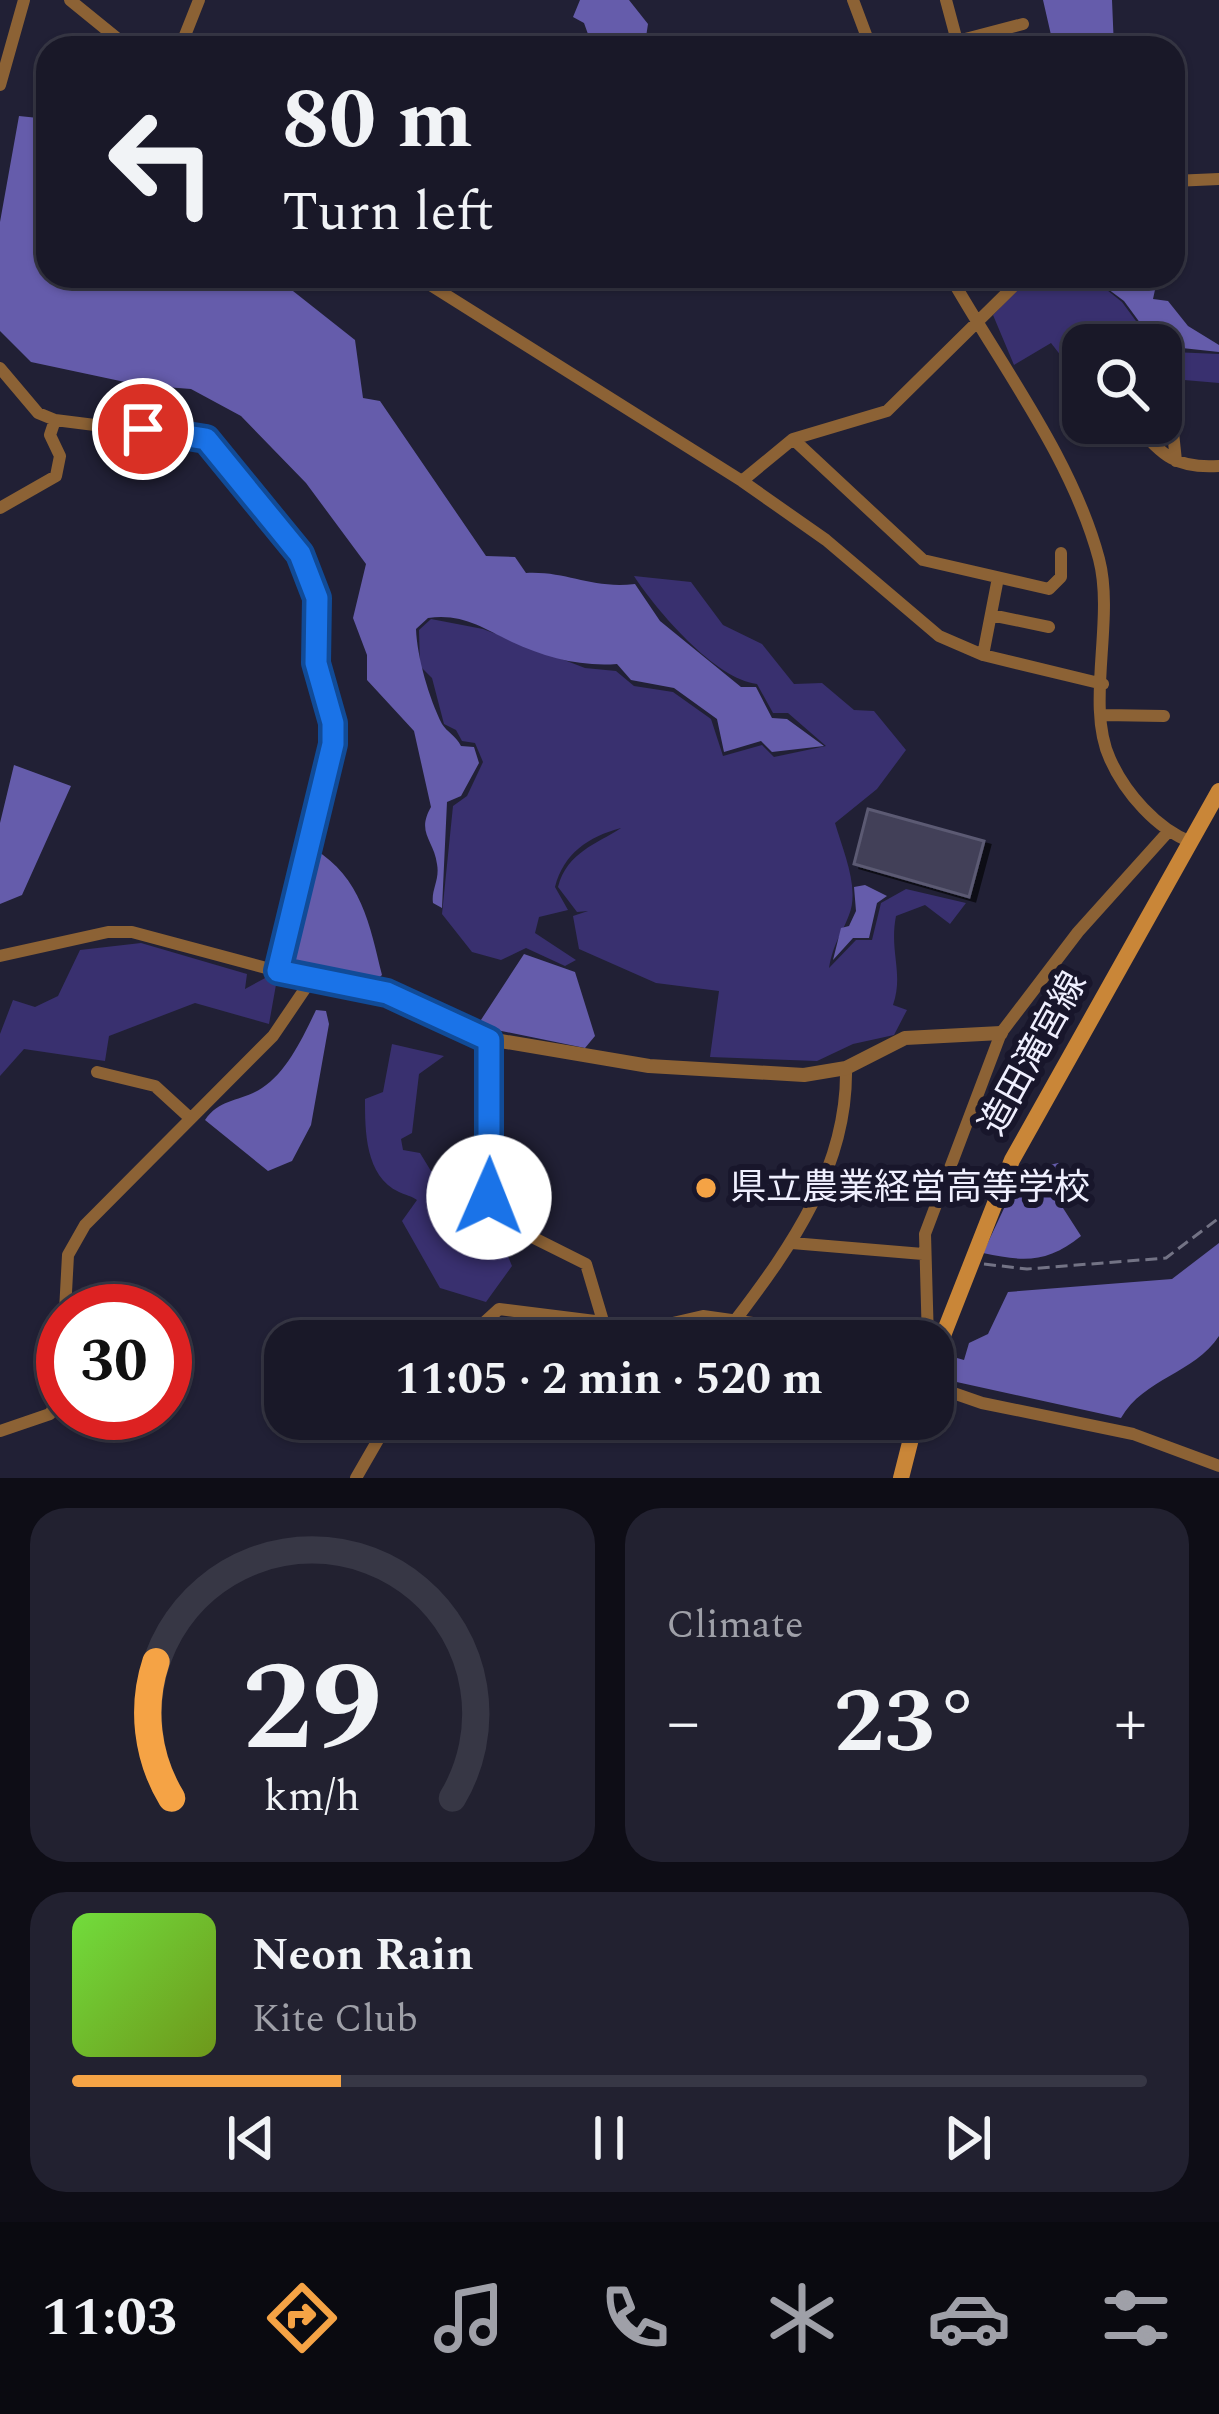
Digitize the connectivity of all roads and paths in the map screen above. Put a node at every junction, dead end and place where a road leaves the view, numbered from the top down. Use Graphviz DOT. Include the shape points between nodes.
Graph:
graph roads {
  1 [pos="24,0"];
  2 [pos="70,0"];
  3 [pos="199,0"];
  4 [pos="853,0"];
  5 [pos="946,0"];
  6 [pos="1023,24"];
  7 [pos="114,36"];
  8 [pos="186,36"];
  9 [pos="866,36"];
  10 [pos="956,36"];
  11 [pos="976,36"];
  12 [pos="0,85"];
  13 [pos="1219,178"];
  14 [pos="1185,180"];
  15 [pos="435,288"];
  16 [pos="956,288"];
  17 [pos="1011,288"];
  18 [pos="974,322"];
  19 [pos="0,368"];
  20 [pos="55,420"];
  21 [pos="793,439"];
  22 [pos="1157,444"];
  23 [pos="1174,444"];
  24 [pos="1176,461"];
  25 [pos="1219,466"];
  26 [pos="742,481"];
  27 [pos="0,508"];
  28 [pos="1061,553"];
  29 [pos="997,583"];
  30 [pos="991,615"];
  31 [pos="1049,627"];
  32 [pos="983,655"];
  33 [pos="1103,684"];
  34 [pos="1103,715"];
  35 [pos="1164,716"];
  36 [pos="1219,791"];
  37 [pos="1167,833"];
  38 [pos="1191,842"];
  39 [pos="0,956"];
  40 [pos="278,971"];
  41 [pos="310,980"];
  42 [pos="1001,1034"];
  43 [pos="489,1040"];
  44 [pos="846,1068"];
  45 [pos="97,1072"];
  46 [pos="190,1118"];
  47 [pos="1219,1218"];
  48 [pos="792,1243"];
  49 [pos="923,1254"];
  50 [pos="976,1263"];
  51 [pos="66,1284"];
  52 [pos="487,1320"];
  53 [pos="594,1320"];
  54 [pos="603,1320"];
  55 [pos="686,1320"];
  56 [pos="724,1320"];
  57 [pos="735,1320"];
  58 [pos="927,1320"];
  59 [pos="949,1320"];
  60 [pos="954,1393"];
  61 [pos="36,1419"];
  62 [pos="0,1431"];
  63 [pos="378,1440"];
  64 [pos="911,1440"];
  65 [pos="1219,1466"];
  66 [pos="356,1478"];
  67 [pos="901,1478"];
  1 -- 12 [label="street"];
  2 -- 7 [label="street"];
  3 -- 8 [label="street"];
  4 -- 9 [label="street"];
  5 -- 10 [label="street"];
  6 -- 11 [label="street"];
  13 -- 14 [label="street"];
  15 -- 26 [label="street"];
  16 -- 18 [label="street"];
  17 -- 18 [label="street"];
  18 -- 21 [label="street" via="887,411"];
  18 -- 33 [label="street" via="1070,481 1098,556"];
  19 -- 20 [label="street" via="38,413"];
  20 -- 27 [label="street" via="56,476"];
  20 -- 40 [label="street" via="206,439 310,573 316,663 333,744"];
  21 -- 26 [label="street"];
  21 -- 28 [label="street" via="923,560 1049,589 1061,578"];
  22 -- 24 [label="street"];
  23 -- 24 [label="street"];
  24 -- 25 [label="street"];
  26 -- 32 [label="street" via="939,636"];
  29 -- 30 [label="street"];
  30 -- 31 [label="street"];
  30 -- 32 [label="street"];
  32 -- 33 [label="street"];
  33 -- 34 [label="street"];
  34 -- 35 [label="street"];
  34 -- 37 [label="street" via="1109,758"];
  36 -- 38 [label="main road, 造田滝宮線"];
  37 -- 38 [label="street"];
  37 -- 42 [label="street"];
  38 -- 59 [label="main road, 造田滝宮線" via="1012,1160"];
  39 -- 40 [label="street" via="132,932"];
  40 -- 41 [label="street"];
  41 -- 43 [label="street" via="410,1001"];
  41 -- 46 [label="street" via="273,1036"];
  42 -- 44 [label="street" via="904,1038"];
  42 -- 49 [label="street" via="938,1192"];
  43 -- 44 [label="street" via="649,1066 804,1075"];
  43 -- 54 [label="street" via="489,1197 498,1220 586,1264"];
  44 -- 48 [label="street" via="832,1160"];
  45 -- 46 [label="street" via="155,1086"];
  46 -- 51 [label="street" via="85,1225 68,1255"];
  47 -- 50 [label="path" via="1166,1258 1027,1269"];
  48 -- 49 [label="street"];
  48 -- 57 [label="street"];
  49 -- 58 [label="street"];
  52 -- 53 [label="street" via="499,1309"];
  55 -- 56 [label="street"];
  60 -- 65 [label="street" via="1133,1434"];
  61 -- 62 [label="street"];
  63 -- 66 [label="street"];
  64 -- 67 [label="main road"];
}
